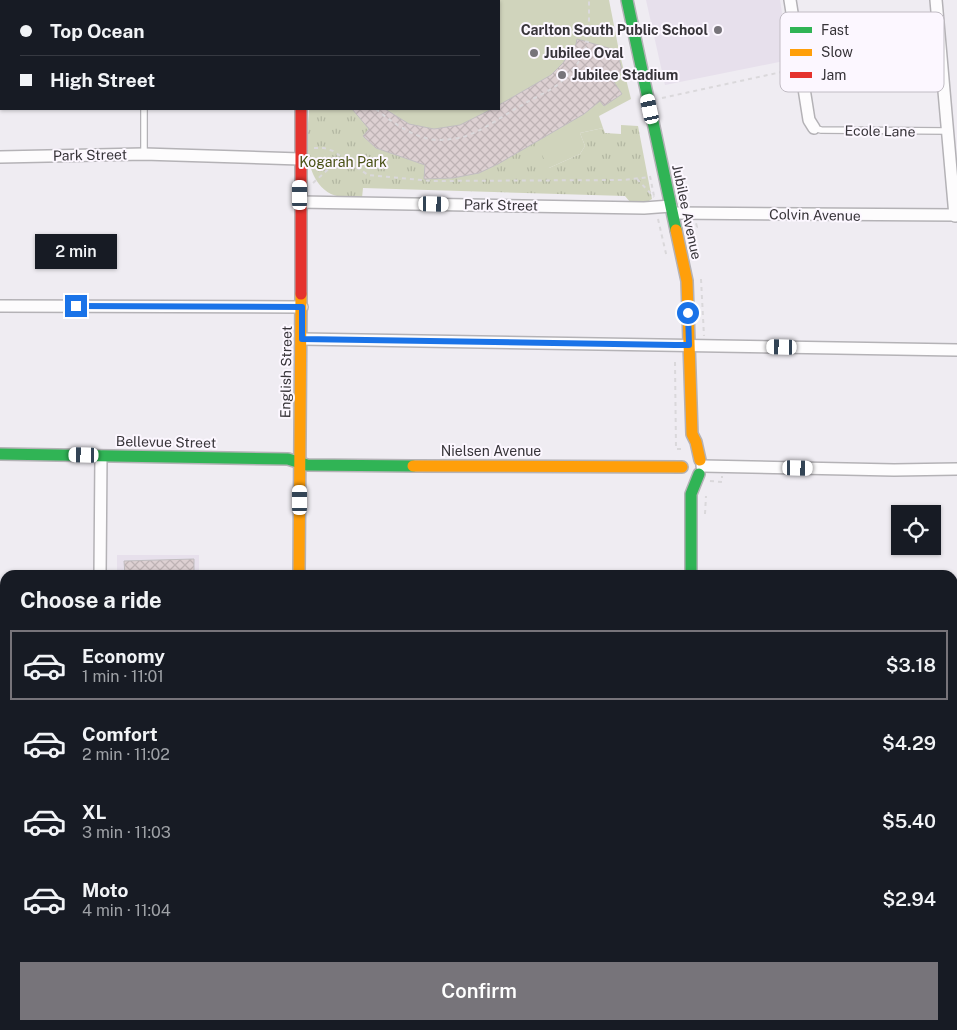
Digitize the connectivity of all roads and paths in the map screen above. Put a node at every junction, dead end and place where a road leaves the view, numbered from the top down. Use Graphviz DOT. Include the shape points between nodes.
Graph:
graph roads {
  1 [pos="589,0"];
  2 [pos="627,0"];
  3 [pos="780,73"];
  4 [pos="804,92"];
  5 [pos="944,92"];
  6 [pos="659,98"];
  7 [pos="144,110"];
  8 [pos="301,110"];
  9 [pos="377,110"];
  10 [pos="814,128"];
  11 [pos="947,131"];
  12 [pos="144,154"];
  13 [pos="300,154"];
  14 [pos="341,155"];
  15 [pos="0,157"];
  16 [pos="650,177"];
  17 [pos="637,179"];
  18 [pos="300,198"];
  19 [pos="656,207"];
  20 [pos="672,210"];
  21 [pos="956,216"];
  22 [pos="669,264"];
  23 [pos="0,306"];
  24 [pos="302,307"];
  25 [pos="302,339"];
  26 [pos="675,345"];
  27 [pos="689,345"];
  28 [pos="957,350"];
  29 [pos="692,434"];
  30 [pos="681,449"];
  31 [pos="0,454"];
  32 [pos="101,456"];
  33 [pos="300,463"];
  34 [pos="721,466"];
  35 [pos="702,470"];
  36 [pos="957,470"];
  37 [pos="684,471"];
  38 [pos="706,490"];
  39 [pos="691,494"];
  40 [pos="705,518"];
  41 [pos="100,570"];
  42 [pos="299,570"];
  43 [pos="691,570"];
  1 -- 9 [label="path" via="584,41 588,42 574,69 562,82 479,129 450,140 429,138 400,126"];
  2 -- 20 [label="street, Jubilee Avenue"];
  3 -- 6 [label="path"];
  4 -- 10 [label="street" via="809,120"];
  5 -- 11 [label="street"];
  7 -- 12 [label="lane"];
  8 -- 13 [label="street, English Street"];
  10 -- 11 [label="lane, Ecole Lane"];
  11 -- 21 [label="street"];
  12 -- 13 [label="street, Park Street"];
  12 -- 15 [label="street, Park Street"];
  13 -- 14 [label="path" via="324,148"];
  13 -- 18 [label="street, English Street"];
  14 -- 17 [label="path" via="368,175 432,181"];
  14 -- 18 [label="path"];
  16 -- 17 [label="path"];
  17 -- 19 [label="path" via="654,196"];
  18 -- 19 [label="street, Park Street"];
  18 -- 24 [label="street, English Street"];
  19 -- 20 [label="street, Park Street"];
  19 -- 22 [label="path"];
  20 -- 21 [label="street, Colvin Avenue"];
  20 -- 27 [label="street, Jubilee Avenue" via="687,281"];
  23 -- 24 [label="street"];
  24 -- 25 [label="street, English Street"];
  25 -- 26 [label="street"];
  25 -- 33 [label="street, English Street"];
  26 -- 27 [label="street"];
  26 -- 30 [label="path"];
  27 -- 28 [label="street"];
  27 -- 29 [label="street, Jubilee Avenue"];
  29 -- 30 [label="street, Jubilee Avenue"];
  29 -- 35 [label="street, Jubilee Avenue"];
  31 -- 32 [label="street, Bellevue Street"];
  32 -- 33 [label="street, Bellevue Street" via="288,459"];
  32 -- 41 [label="street"];
  33 -- 37 [label="street, Nielsen Avenue"];
  33 -- 42 [label="street, English Street"];
  34 -- 35 [label="street"];
  34 -- 35 [label="path" via="722,482"];
  34 -- 36 [label="street"];
  35 -- 37 [label="street" via="694,476"];
  35 -- 37 [label="street" via="695,457 689,457 684,461"];
  35 -- 39 [label="street"];
  37 -- 39 [label="street"];
  38 -- 40 [label="path"];
  39 -- 43 [label="street"];
}
